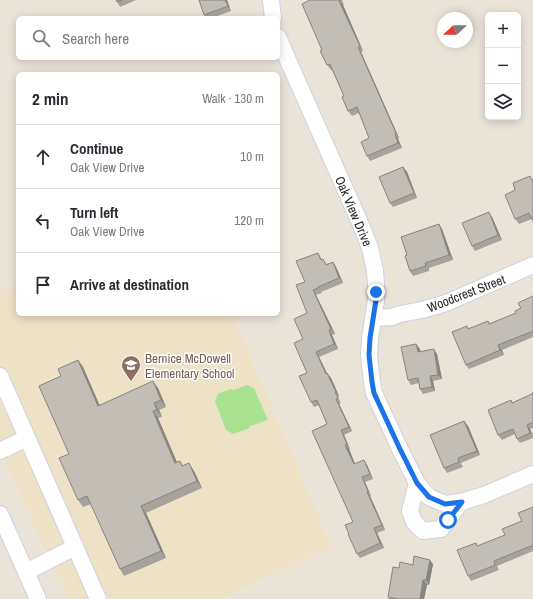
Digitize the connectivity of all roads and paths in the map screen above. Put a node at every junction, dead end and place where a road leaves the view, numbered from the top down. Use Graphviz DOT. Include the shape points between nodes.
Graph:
graph roads {
  1 [pos="271,0"];
  2 [pos="273,16"];
  3 [pos="280,42"];
  4 [pos="533,266"];
  5 [pos="373,318"];
  6 [pos="0,376"];
  7 [pos="27,438"];
  8 [pos="0,451"];
  9 [pos="533,474"];
  10 [pos="417,483"];
  11 [pos="462,502"];
  12 [pos="0,516"];
  13 [pos="75,547"];
  14 [pos="26,572"];
  15 [pos="38,599"];
  16 [pos="98,599"];
  1 -- 2 [label="street"];
  3 -- 5 [label="street, Oak View Drive" via="368,242 376,284"];
  4 -- 5 [label="street, Woodcrest Street" via="446,303 392,317"];
  5 -- 10 [label="street, Oak View Drive" via="369,355 374,393"];
  6 -- 7 [label="street"];
  7 -- 8 [label="street"];
  7 -- 13 [label="street"];
  9 -- 11 [label="street, Oak View Drive"];
  10 -- 11 [label="street, Oak View Drive" via="434,500 445,504"];
  10 -- 11 [label="street" via="410,511 414,522 423,531 441,528"];
  12 -- 14 [label="street"];
  13 -- 14 [label="street"];
  13 -- 16 [label="street"];
  14 -- 15 [label="street"];
}
